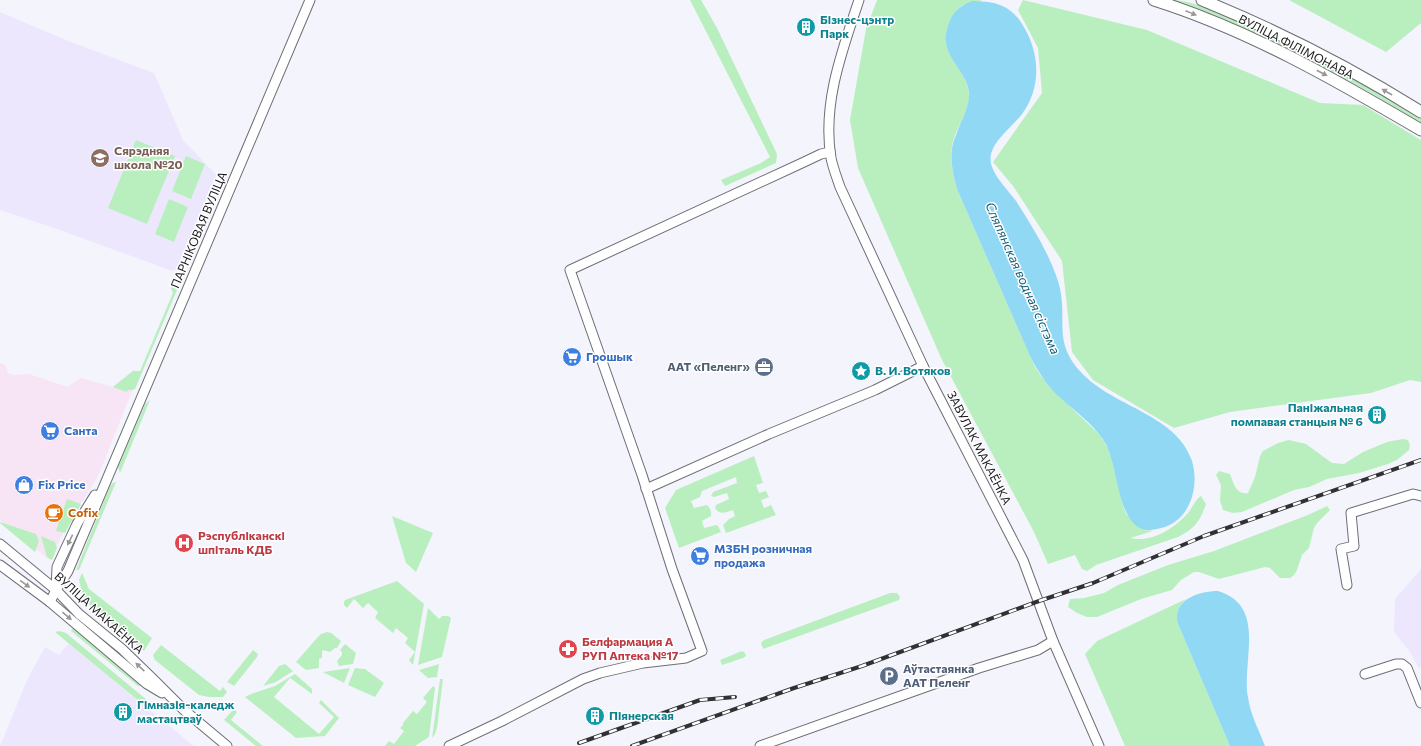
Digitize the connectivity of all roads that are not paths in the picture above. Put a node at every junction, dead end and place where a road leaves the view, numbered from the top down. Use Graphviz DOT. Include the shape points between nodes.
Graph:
graph roads {
  1 [pos="310,0"];
  2 [pos="859,0"];
  3 [pos="1154,0"];
  4 [pos="1202,0"];
  5 [pos="1421,112"];
  6 [pos="1421,130"];
  7 [pos="830,152"];
  8 [pos="923,366"];
  9 [pos="646,489"];
  10 [pos="1421,496"];
  11 [pos="0,544"];
  12 [pos="0,565"];
  13 [pos="1347,585"];
  14 [pos="56,590"];
  15 [pos="50,602"];
  16 [pos="1053,641"];
  17 [pos="1365,674"];
  18 [pos="1421,703"];
  19 [pos="178,704"];
  20 [pos="227,746"];
  21 [pos="449,746"];
  22 [pos="760,746"];
  23 [pos="1100,746"];
  1 -- 14 [label="street, ПАРНІКОВАЯ ВУЛІЦА" via="68,571"];
  2 -- 7 [label="street, ЗАВУЛАК МАКАЁНКА" via="830,100"];
  3 -- 6 [label="main road, ВУЛІЦА ФІЛІМОНАВА, one-way" via="1252,38"];
  5 -- 4 [label="main road, ВУЛІЦА ФІЛІМОНАВА, one-way" via="1274,30"];
  7 -- 8 [label="street, ЗАВУЛАК МАКАЁНКА" via="840,188"];
  7 -- 9 [label="street" via="820,154 570,270"];
  8 -- 9 [label="street" via="875,390"];
  8 -- 16 [label="street, ЗАВУЛАК МАКАЁНКА" via="1023,560"];
  9 -- 21 [label="street" via="702,651 686,658 643,663 583,679"];
  10 -- 13 [label="street" via="1413,494 1351,513 1354,546 1341,549"];
  11 -- 14 [label="street, ВУЛІЦА МАКАЁНКА"];
  12 -- 15 [label="street, ВУЛІЦА МАКАЁНКА, one-way"];
  14 -- 15 [label="street, ПАРНІКОВАЯ ВУЛІЦА"];
  19 -- 14 [label="street, ВУЛІЦА МАКАЁНКА, one-way"];
  15 -- 19 [label="street, ВУЛІЦА МАКАЁНКА, one-way" via="147,684"];
  16 -- 22 [label="street" via="1038,650 979,668"];
  16 -- 23 [label="street, ЗАВУЛАК МАКАЁНКА"];
  17 -- 18 [label="street" via="1402,664"];
  19 -- 20 [label="street, ВУЛІЦА МАКАЁНКА"];
}
